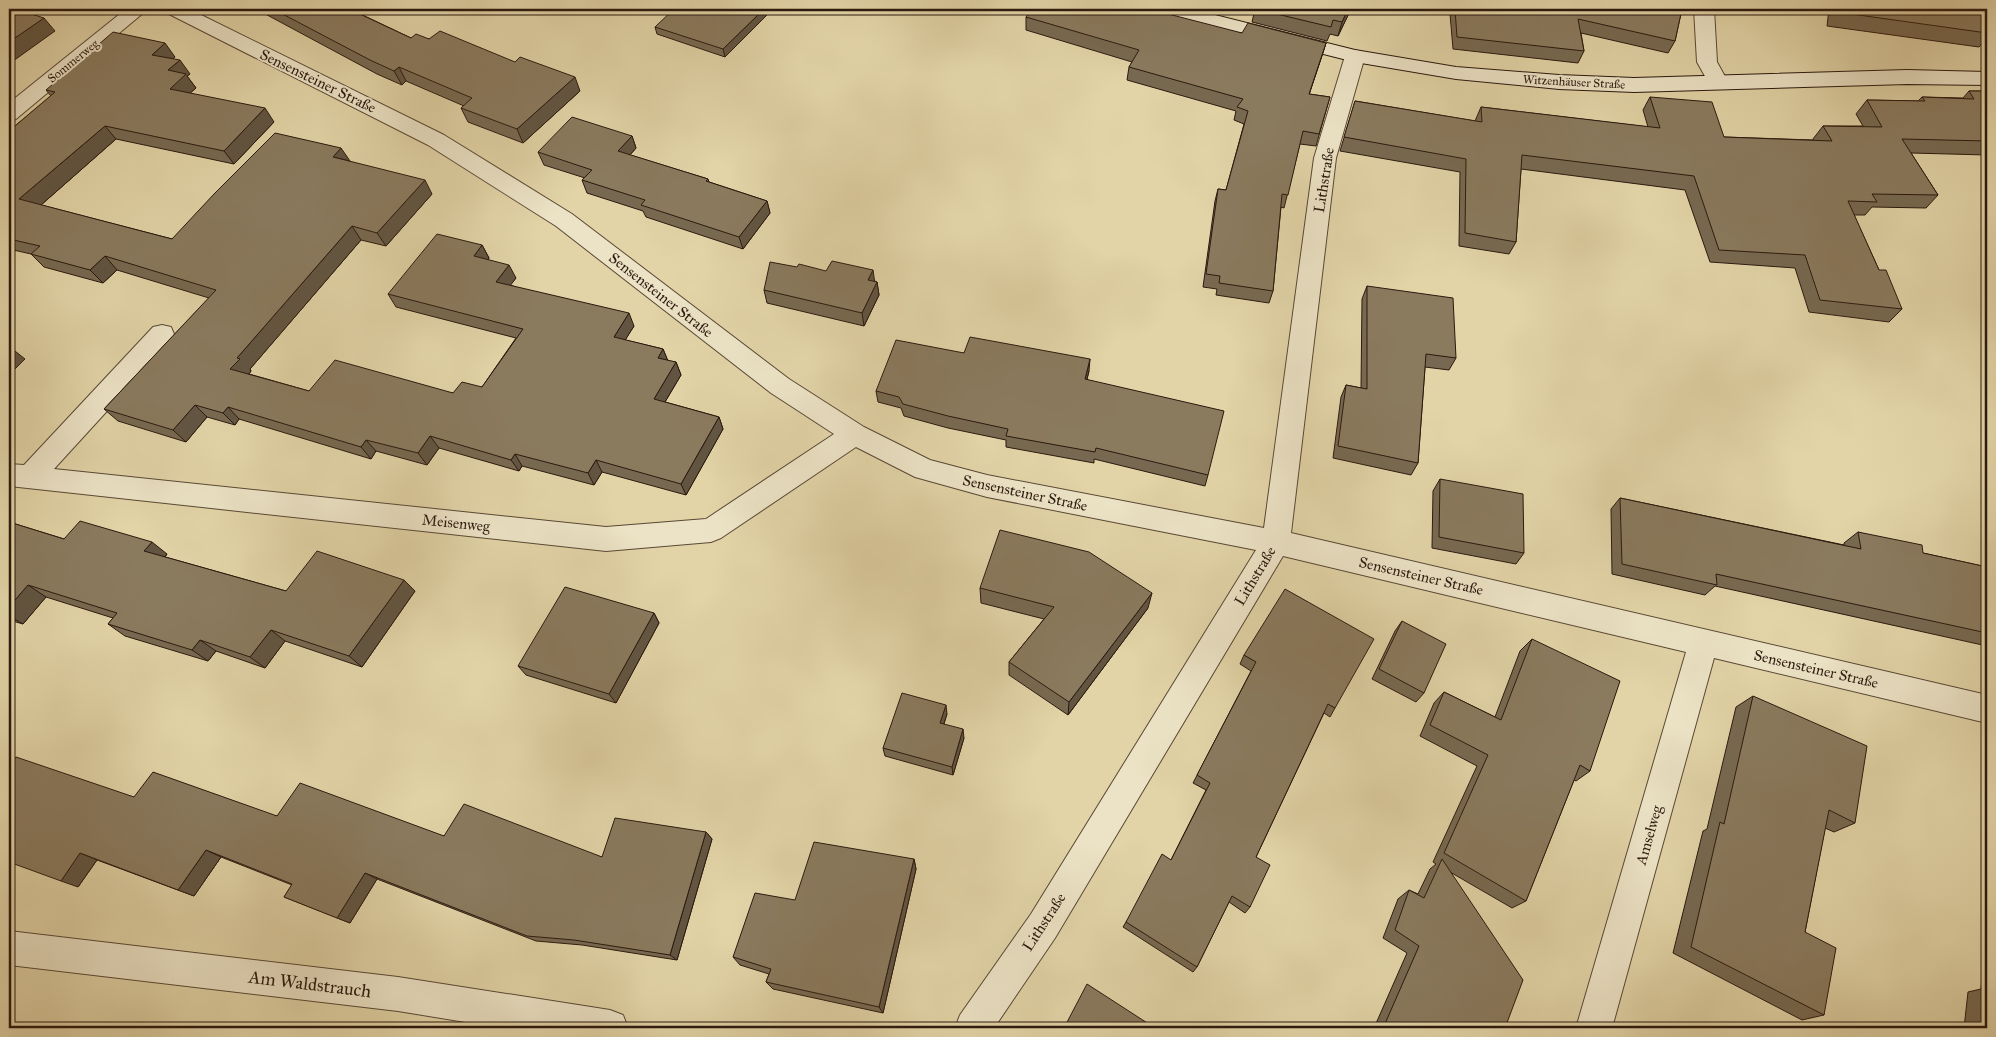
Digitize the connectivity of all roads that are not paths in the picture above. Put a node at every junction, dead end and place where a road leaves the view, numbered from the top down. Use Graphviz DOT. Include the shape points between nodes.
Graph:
graph roads {
  1 [pos="138,9"];
  2 [pos="174,9"];
  3 [pos="1168,9"];
  4 [pos="1704,9"];
  5 [pos="1355,56"];
  6 [pos="1987,79"];
  7 [pos="1718,82"];
  8 [pos="9,114"];
  9 [pos="162,334"];
  10 [pos="855,434"];
  11 [pos="19,476"];
  12 [pos="1276,542"];
  13 [pos="1704,642"];
  14 [pos="1987,709"];
  15 [pos="9,948"];
  16 [pos="610,1028"];
  17 [pos="973,1028"];
  18 [pos="1594,1028"];
  1 -- 8 [label="street, Sommerweg"];
  2 -- 10 [label="street, Sensensteiner Straße" via="436,140 564,220 780,386"];
  3 -- 5 [label="street, Witzenhäuser Straße"];
  4 -- 7 [label="street" via="1707,62"];
  5 -- 7 [label="street, Witzenhäuser Straße" via="1456,73 1559,82 1634,85"];
  5 -- 12 [label="street, Lithstraße" via="1325,158"];
  6 -- 7 [label="street, Witzenhäuser Straße" via="1907,77"];
  9 -- 11 [label="street, Meisenweg"];
  10 -- 11 [label="street, Meisenweg" via="711,530 606,539"];
  10 -- 12 [label="street, Sensensteiner Straße" via="924,469 987,486"];
  12 -- 13 [label="street, Sensensteiner Straße"];
  12 -- 17 [label="street, Lithstraße" via="1043,926"];
  13 -- 14 [label="street, Sensensteiner Straße"];
  13 -- 18 [label="street, Amselweg"];
  15 -- 16 [label="street, Am Waldstrauch" via="398,994"];
}
